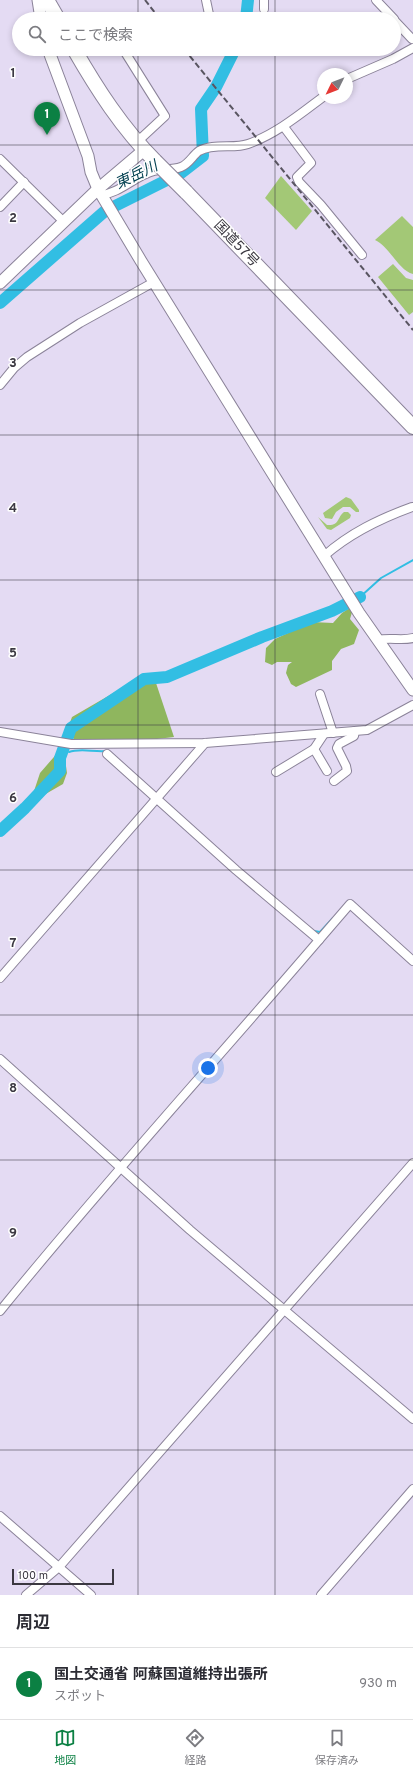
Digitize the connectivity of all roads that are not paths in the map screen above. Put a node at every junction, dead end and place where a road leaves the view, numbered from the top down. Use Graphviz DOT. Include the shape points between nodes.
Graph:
graph roads {
  1 [pos="38,0"];
  2 [pos="47,0"];
  3 [pos="206,0"];
  4 [pos="376,0"];
  5 [pos="40,12"];
  6 [pos="54,12"];
  7 [pos="209,12"];
  8 [pos="387,12"];
  9 [pos="401,27"];
  10 [pos="412,39"];
  11 [pos="413,48"];
  12 [pos="401,55"];
  13 [pos="51,56"];
  14 [pos="78,56"];
  15 [pos="127,56"];
  16 [pos="399,56"];
  17 [pos="353,76"];
  18 [pos="317,102"];
  19 [pos="284,127"];
  20 [pos="141,146"];
  21 [pos="0,159"];
  22 [pos="24,182"];
  23 [pos="101,194"];
  24 [pos="0,207"];
  25 [pos="64,222"];
  26 [pos="362,255"];
  27 [pos="154,282"];
  28 [pos="0,283"];
  29 [pos="0,385"];
  30 [pos="413,427"];
  31 [pos="412,507"];
  32 [pos="324,556"];
  33 [pos="413,638"];
  34 [pos="378,640"];
  35 [pos="413,690"];
  36 [pos="320,694"];
  37 [pos="413,705"];
  38 [pos="355,731"];
  39 [pos="0,732"];
  40 [pos="333,733"];
  41 [pos="324,734"];
  42 [pos="205,743"];
  43 [pos="314,749"];
  44 [pos="107,754"];
  45 [pos="326,771"];
  46 [pos="276,772"];
  47 [pos="334,781"];
  48 [pos="156,799"];
  49 [pos="318,940"];
  50 [pos="413,961"];
  51 [pos="0,978"];
  52 [pos="0,1059"];
  53 [pos="413,1164"];
  54 [pos="121,1166"];
  55 [pos="284,1309"];
  56 [pos="0,1311"];
  57 [pos="413,1419"];
  58 [pos="413,1490"];
  59 [pos="0,1516"];
  60 [pos="59,1567"];
  61 [pos="26,1595"];
  62 [pos="90,1595"];
  63 [pos="321,1595"];
  1 -- 5 [label="street"];
  2 -- 6 [label="highway"];
  3 -- 7 [label="street"];
  4 -- 8 [label="street"];
  9 -- 10 [label="street"];
  11 -- 12 [label="street"];
  13 -- 23 [label="street"];
  14 -- 20 [label="highway, 国道57号" via="112,109"];
  15 -- 20 [label="street" via="165,116"];
  16 -- 17 [label="street"];
  18 -- 19 [label="street"];
  19 -- 23 [label="street" via="247,144 208,148 198,152 181,167 153,171 109,194"];
  19 -- 26 [label="street" via="310,163 297,177 299,182"];
  20 -- 23 [label="street"];
  20 -- 30 [label="highway, 国道57号, bridge"];
  21 -- 22 [label="street"];
  22 -- 24 [label="street"];
  22 -- 25 [label="street"];
  23 -- 25 [label="street"];
  23 -- 27 [label="street"];
  25 -- 28 [label="street"];
  27 -- 29 [label="street" via="80,323 27,357"];
  27 -- 32 [label="street"];
  31 -- 32 [label="street" via="361,529 336,544"];
  32 -- 34 [label="street"];
  33 -- 34 [label="street"];
  34 -- 35 [label="street"];
  36 -- 40 [label="street"];
  37 -- 38 [label="street" via="367,730"];
  38 -- 40 [label="street"];
  38 -- 47 [label="street" via="354,736 339,744 337,748 347,771"];
  39 -- 42 [label="street" via="76,745"];
  40 -- 41 [label="street"];
  41 -- 42 [label="street"];
  41 -- 43 [label="street"];
  42 -- 48 [label="street"];
  43 -- 45 [label="street"];
  43 -- 46 [label="street"];
  44 -- 48 [label="street"];
  48 -- 49 [label="street"];
  48 -- 51 [label="street"];
  49 -- 50 [label="street" via="350,904"];
  49 -- 54 [label="street"];
  52 -- 54 [label="street"];
  53 -- 55 [label="street"];
  54 -- 55 [label="street" via="190,1230"];
  54 -- 56 [label="street"];
  55 -- 57 [label="street"];
  55 -- 60 [label="street"];
  58 -- 63 [label="street"];
  59 -- 60 [label="street"];
  60 -- 61 [label="street"];
  60 -- 62 [label="street"];
}
